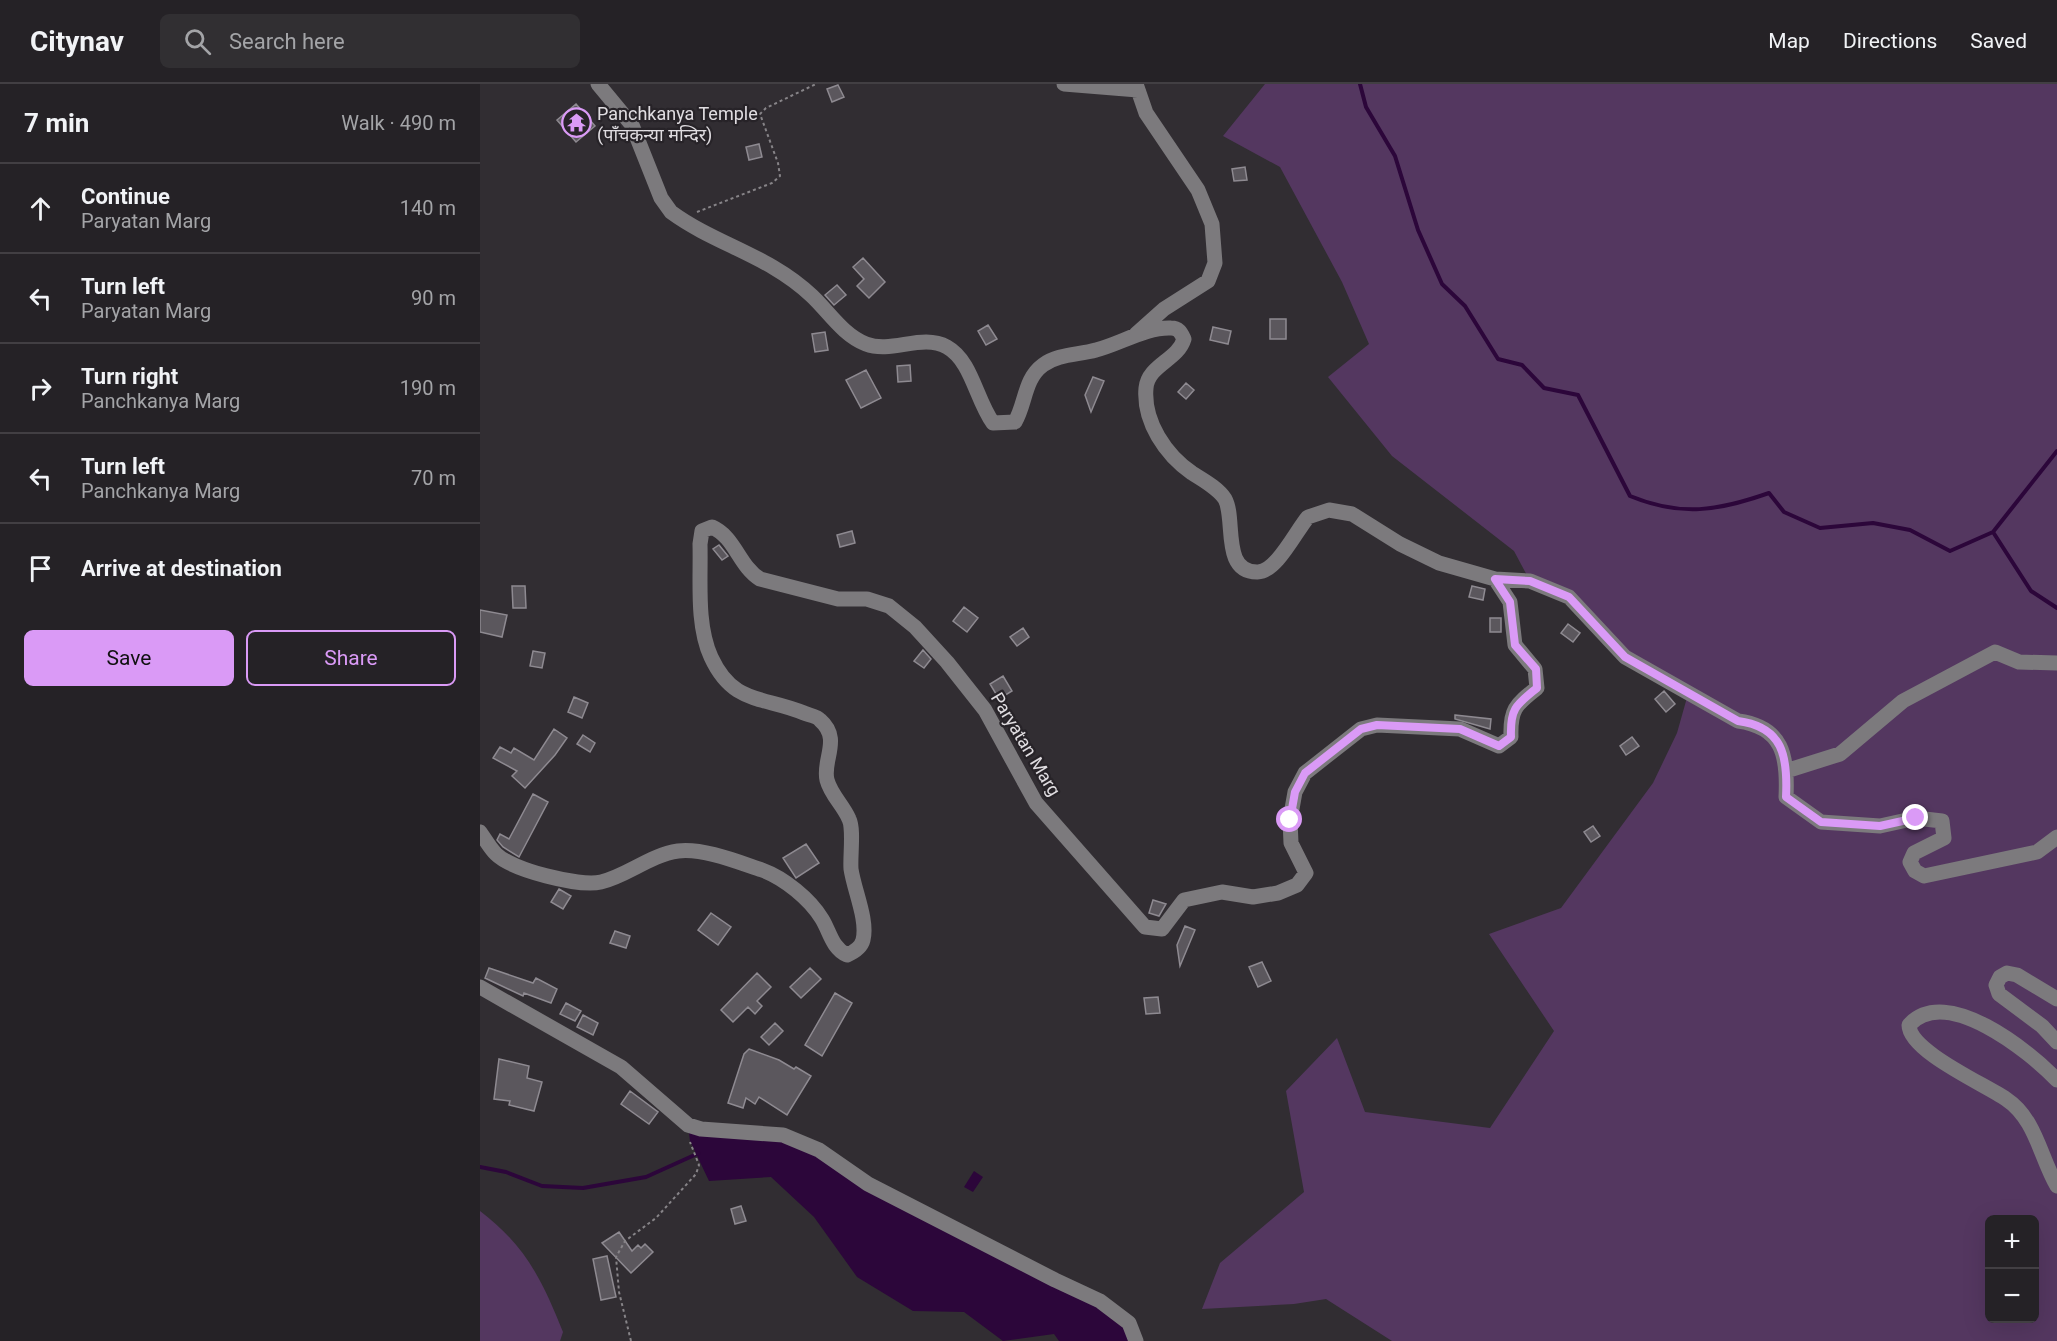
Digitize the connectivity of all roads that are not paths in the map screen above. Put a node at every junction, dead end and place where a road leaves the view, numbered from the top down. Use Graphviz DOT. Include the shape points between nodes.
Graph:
graph roads {
  1 [pos="598,84"];
  2 [pos="1064,84"];
  3 [pos="1137,87"];
  4 [pos="1131,338"];
  5 [pos="1495,579"];
  6 [pos="2057,663"];
  7 [pos="1786,771"];
  8 [pos="480,832"];
  9 [pos="2057,837"];
  10 [pos="480,987"];
  11 [pos="2057,999"];
  12 [pos="2057,1042"];
  13 [pos="2057,1080"];
  14 [pos="2057,1186"];
  15 [pos="1136,1341"];
  1 -- 4 [label="street" via="632,125 670,212 779,268 863,343 878,348 930,342 946,346 964,362 982,408 993,423 1015,422 1027,386 1043,365"];
  2 -- 3 [label="street"];
  3 -- 4 [label="street" via="1146,113 1198,190 1212,224 1215,263 1209,281 1164,309"];
  4 -- 5 [label="street" via="1161,328 1181,332 1181,348 1151,374 1146,388 1150,417 1164,449 1225,498 1233,551 1245,568 1256,573 1267,570 1281,557 1308,517 1329,510 1352,514 1400,544 1439,562"];
  5 -- 7 [label="street" via="1530,581 1569,597 1625,657 1738,721 1757,724 1773,735 1779,742"];
  5 -- 8 [label="street, Paryatan Marg" via="1510,602 1515,645 1536,669 1537,688 1516,706 1510,717 1511,737 1499,746 1460,729 1377,725 1361,729 1305,773 1295,792 1291,843 1306,873 1297,885 1253,897 1222,892 1184,900 1162,929 1146,927 1048,819 985,710 915,627 889,606 867,599 838,599 760,579 752,574 724,532 712,527 702,531 703,628 711,656 725,681 749,699 792,708 820,720 832,741 826,777 832,794 851,821 854,891 863,919 863,941 857,950 847,956 841,953 822,918 803,895 765,871 705,854 678,851 601,882 575,882 514,866 497,855"];
  6 -- 7 [label="street" via="2019,662 1995,651 1904,701 1840,754"];
  7 -- 9 [label="street" via="1786,797 1821,822 1880,826 1916,818 1942,821 1944,838 1914,853 1910,862 1924,876 2037,852"];
  10 -- 15 [label="street" via="621,1067 688,1125 783,1135 819,1150 868,1184 1100,1301 1129,1323"];
  11 -- 12 [label="street" via="2007,973 1996,985 1999,994"];
  13 -- 14 [label="street" via="2037,1060 1990,1027 1960,1016 1933,1012 1916,1017 1909,1025 1912,1038 1933,1056 2009,1101 2020,1112 2030,1125"];
}
